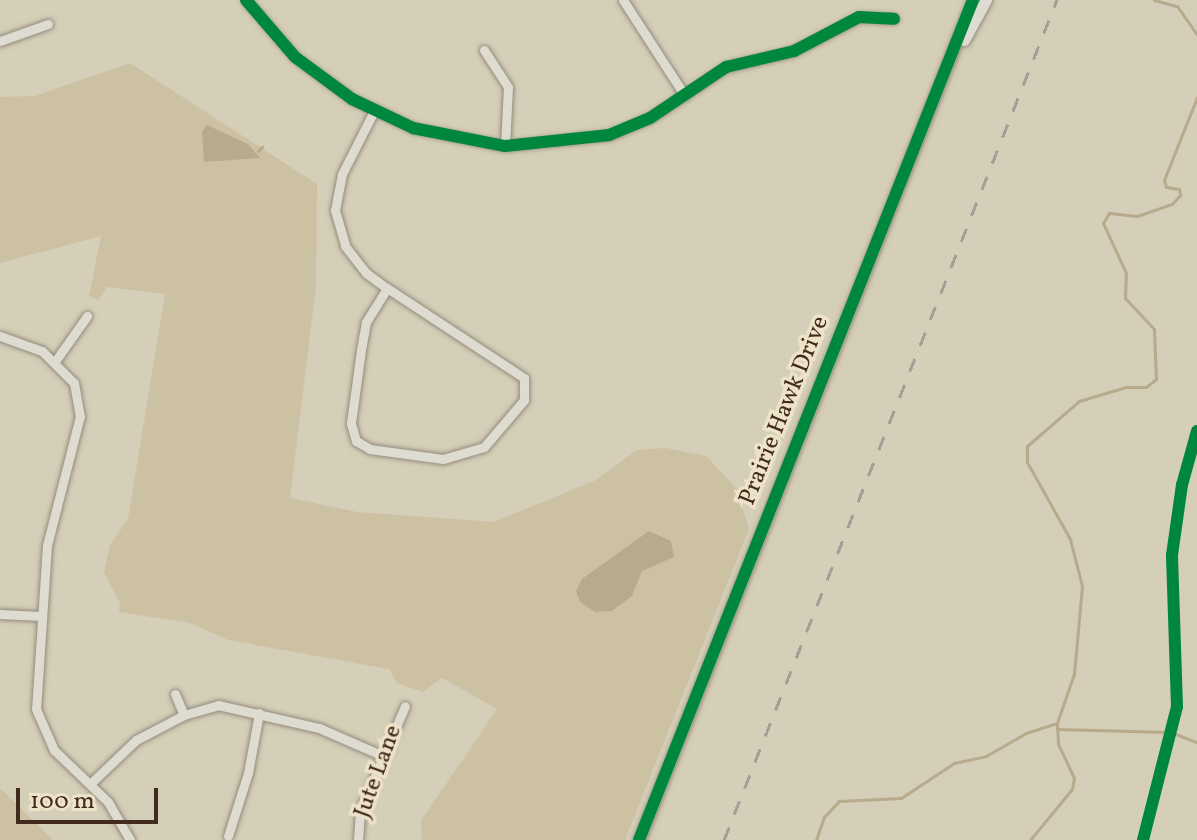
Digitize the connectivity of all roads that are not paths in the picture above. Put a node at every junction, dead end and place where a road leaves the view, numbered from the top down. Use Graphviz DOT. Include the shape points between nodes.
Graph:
graph roads {
  1 [pos="246,0"];
  2 [pos="623,0"];
  3 [pos="973,0"];
  4 [pos="986,0"];
  5 [pos="894,19"];
  6 [pos="48,24"];
  7 [pos="0,41"];
  8 [pos="484,50"];
  9 [pos="957,50"];
  10 [pos="685,96"];
  11 [pos="374,111"];
  12 [pos="505,146"];
  13 [pos="387,288"];
  14 [pos="87,316"];
  15 [pos="0,336"];
  16 [pos="56,360"];
  17 [pos="0,614"];
  18 [pos="41,616"];
  19 [pos="175,694"];
  20 [pos="405,706"];
  21 [pos="259,713"];
  22 [pos="184,715"];
  23 [pos="381,755"];
  24 [pos="90,784"];
  25 [pos="228,836"];
  26 [pos="130,840"];
  27 [pos="358,840"];
  28 [pos="639,840"];
  1 -- 11 [label="street" via="295,57"];
  2 -- 10 [label="street"];
  3 -- 9 [label="street, Prairie Hawk Drive"];
  4 -- 9 [label="street, Prairie Hawk Drive"];
  5 -- 10 [label="street" via="859,17 844,22 794,51 726,67"];
  6 -- 7 [label="street"];
  8 -- 12 [label="street" via="508,87"];
  9 -- 28 [label="street, Prairie Hawk Drive" via="901,175"];
  10 -- 12 [label="street" via="609,135"];
  11 -- 12 [label="street" via="435,135"];
  11 -- 13 [label="street" via="342,174 335,210 345,246 366,273"];
  13 -- 13 [label="street" via="524,378 524,400 484,447 443,459 370,449 356,441 351,423 366,322"];
  14 -- 16 [label="street"];
  15 -- 16 [label="street"];
  16 -- 18 [label="street" via="74,383 80,416 47,545"];
  17 -- 18 [label="street"];
  18 -- 24 [label="street" via="36,709 54,750"];
  19 -- 22 [label="street"];
  20 -- 23 [label="street, Jute Lane"];
  21 -- 22 [label="street" via="218,705"];
  21 -- 23 [label="street" via="319,728"];
  21 -- 25 [label="street"];
  22 -- 24 [label="street" via="136,740"];
  23 -- 27 [label="street, Jute Lane" via="360,811"];
  24 -- 26 [label="street" via="116,813"];
}
